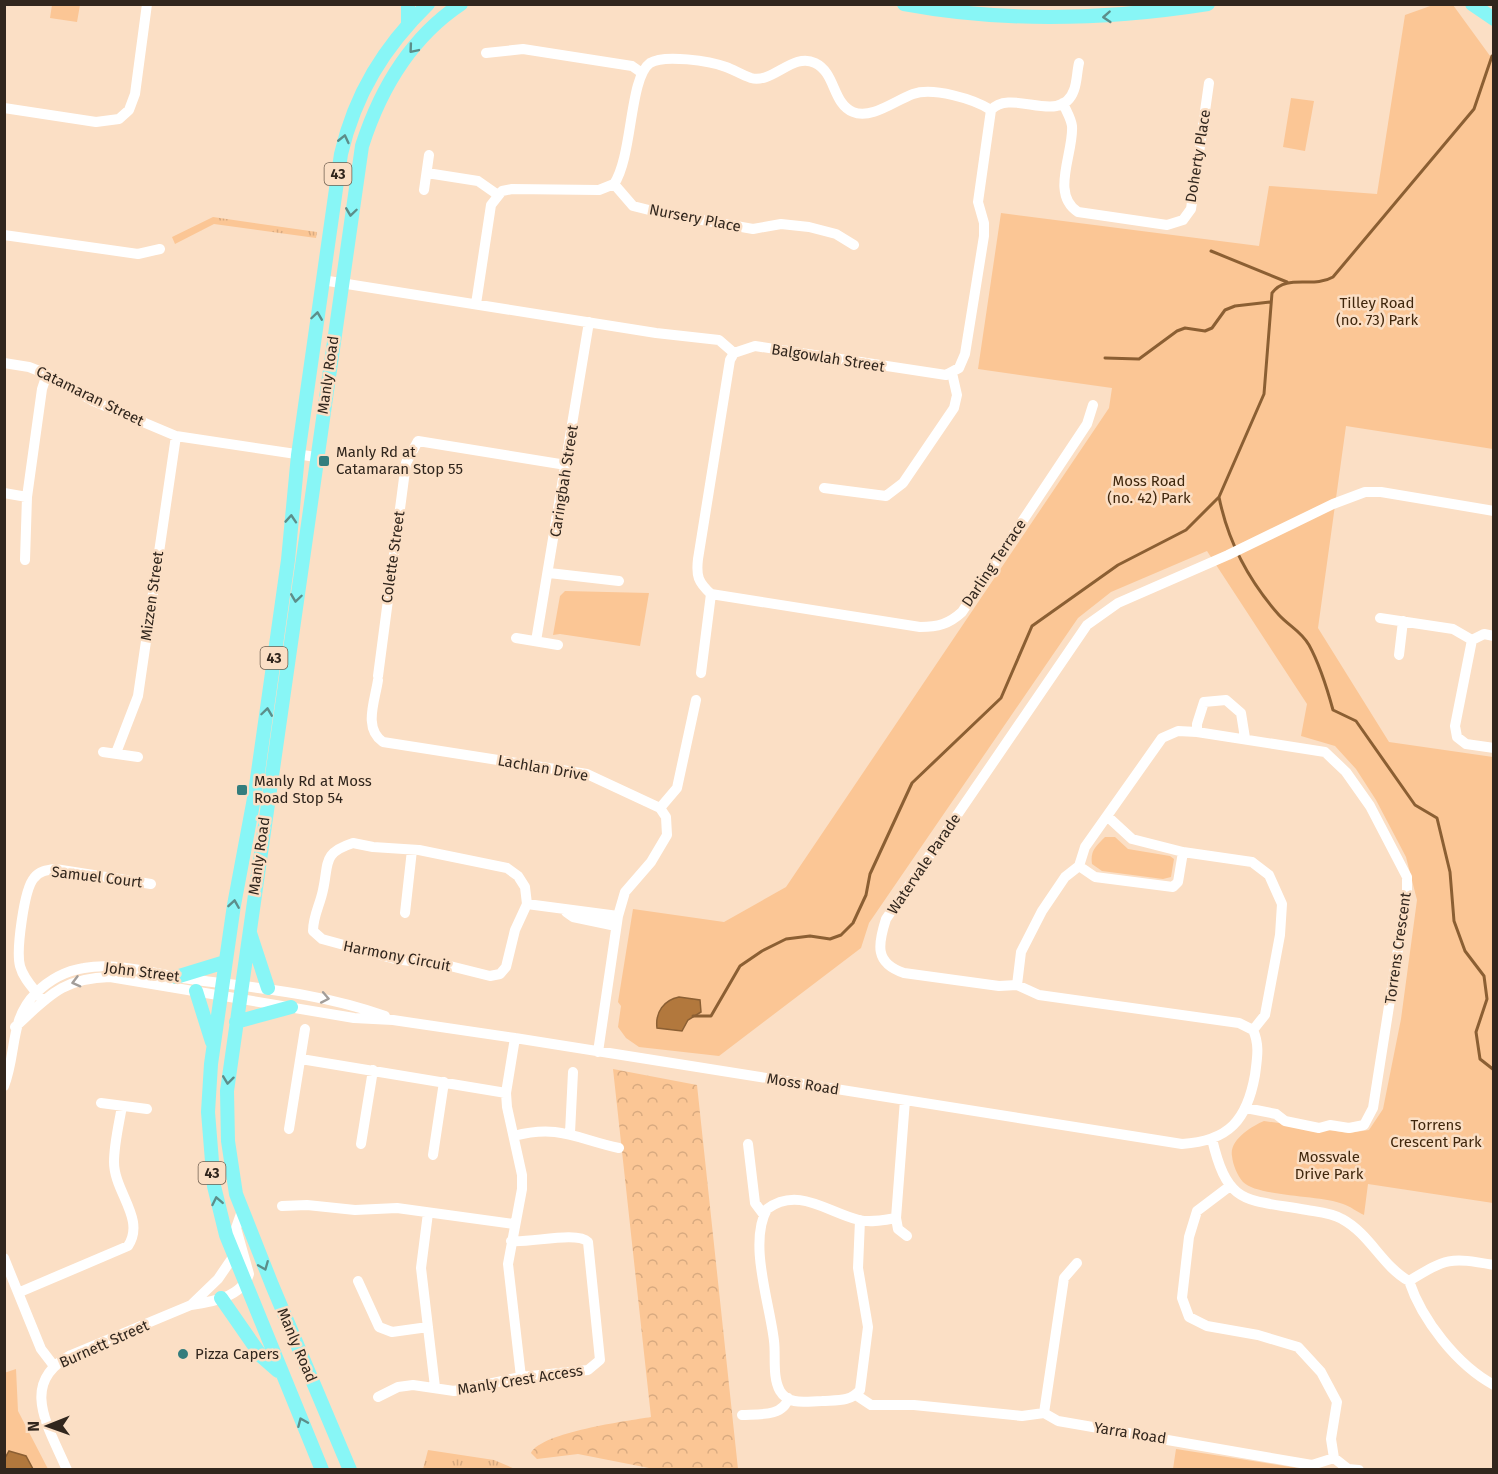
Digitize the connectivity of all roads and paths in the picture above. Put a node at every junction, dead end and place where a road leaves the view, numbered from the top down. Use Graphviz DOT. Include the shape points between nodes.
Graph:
graph roads {
  1 [pos="147,4"];
  2 [pos="408,4"];
  3 [pos="428,4"];
  4 [pos="904,4"];
  5 [pos="1208,4"];
  6 [pos="1472,4"];
  7 [pos="1490,4"];
  8 [pos="456,6"];
  9 [pos="1494,14"];
  10 [pos="1494,20"];
  11 [pos="408,24"];
  12 [pos="486,53"];
  13 [pos="1079,63"];
  14 [pos="642,73"];
  15 [pos="1209,82"];
  16 [pos="1063,104"];
  17 [pos="4,108"];
  18 [pos="991,110"];
  19 [pos="429,155"];
  20 [pos="427,173"];
  21 [pos="614,184"];
  22 [pos="424,190"];
  23 [pos="498,195"];
  24 [pos="4,235"];
  25 [pos="854,245"];
  26 [pos="160,249"];
  27 [pos="322,280"];
  28 [pos="341,283"];
  29 [pos="476,304"];
  30 [pos="589,321"];
  31 [pos="734,353"];
  32 [pos="4,363"];
  33 [pos="952,373"];
  34 [pos="47,374"];
  35 [pos="1093,405"];
  36 [pos="176,436"];
  37 [pos="298,454"];
  38 [pos="316,457"];
  39 [pos="566,465"];
  40 [pos="824,488"];
  41 [pos="4,493"];
  42 [pos="27,497"];
  43 [pos="1494,511"];
  44 [pos="25,560"];
  45 [pos="549,573"];
  46 [pos="619,581"];
  47 [pos="711,594"];
  48 [pos="1380,618"];
  49 [pos="1403,621"];
  50 [pos="1494,636"];
  51 [pos="516,638"];
  52 [pos="1473,640"];
  53 [pos="536,641"];
  54 [pos="558,645"];
  55 [pos="1399,655"];
  56 [pos="701,674"];
  57 [pos="696,700"];
  58 [pos="1197,732"];
  59 [pos="375,736"];
  60 [pos="1245,738"];
  61 [pos="1494,748"];
  62 [pos="103,752"];
  63 [pos="117,753"];
  64 [pos="138,757"];
  65 [pos="660,808"];
  66 [pos="1107,816"];
  67 [pos="412,850"];
  68 [pos="1183,852"];
  69 [pos="1080,866"];
  70 [pos="151,884"];
  71 [pos="527,904"];
  72 [pos="405,913"];
  73 [pos="617,921"];
  74 [pos="249,932"];
  75 [pos="225,962"];
  76 [pos="176,976"];
  77 [pos="1017,985"];
  78 [pos="268,987"];
  79 [pos="222,989"];
  80 [pos="196,992"];
  81 [pos="240,992"];
  82 [pos="40,996"];
  83 [pos="291,1007"];
  84 [pos="393,1020"];
  85 [pos="236,1022"];
  86 [pos="305,1029"];
  87 [pos="1253,1030"];
  88 [pos="515,1038"];
  89 [pos="214,1047"];
  90 [pos="598,1052"];
  91 [pos="301,1059"];
  92 [pos="373,1070"];
  93 [pos="573,1072"];
  94 [pos="444,1082"];
  95 [pos="4,1086"];
  96 [pos="506,1093"];
  97 [pos="905,1100"];
  98 [pos="101,1102"];
  99 [pos="122,1106"];
  100 [pos="1246,1108"];
  101 [pos="147,1109"];
  102 [pos="289,1129"];
  103 [pos="570,1133"];
  104 [pos="514,1136"];
  105 [pos="1212,1139"];
  106 [pos="361,1144"];
  107 [pos="748,1144"];
  108 [pos="619,1148"];
  109 [pos="433,1155"];
  110 [pos="1230,1186"];
  111 [pos="282,1206"];
  112 [pos="242,1211"];
  113 [pos="428,1213"];
  114 [pos="764,1215"];
  115 [pos="896,1218"];
  116 [pos="860,1221"];
  117 [pos="514,1224"];
  118 [pos="907,1236"];
  119 [pos="512,1241"];
  120 [pos="233,1257"];
  121 [pos="4,1258"];
  122 [pos="1077,1263"];
  123 [pos="1494,1265"];
  124 [pos="358,1281"];
  125 [pos="1409,1281"];
  126 [pos="244,1285"];
  127 [pos="20,1292"];
  128 [pos="221,1298"];
  129 [pos="191,1305"];
  130 [pos="428,1328"];
  131 [pos="54,1366"];
  132 [pos="281,1374"];
  133 [pos="521,1377"];
  134 [pos="1494,1385"];
  135 [pos="435,1388"];
  136 [pos="856,1395"];
  137 [pos="378,1397"];
  138 [pos="788,1398"];
  139 [pos="1044,1413"];
  140 [pos="742,1415"];
  141 [pos="1334,1458"];
  142 [pos="67,1470"];
  143 [pos="322,1470"];
  144 [pos="350,1470"];
  145 [pos="1359,1470"];
  1 -- 17 [label="street" via="135,94 129,110 119,119 96,122"];
  2 -- 11 [label="main road"];
  3 -- 11 [label="main road, Manly Road / 43"];
  5 -- 4 [label="main road, one-way" via="1063,19 996,16"];
  6 -- 10 [label="main road"];
  7 -- 9 [label="main road"];
  8 -- 28 [label="main road, Manly Road / 43, one-way" via="393,74 374,112 359,163"];
  27 -- 11 [label="main road, Manly Road / 43, one-way" via="347,128 372,74"];
  12 -- 14 [label="street" via="523,49 632,66"];
  13 -- 16 [label="street" via="1074,91"];
  14 -- 18 [label="street" via="650,63 667,57 725,66 753,79 772,75 794,63 812,61 822,67 839,99 854,113 867,113 915,93 927,92 970,99"];
  14 -- 21 [label="street" via="626,159"];
  15 -- 16 [label="street, Doherty Place" via="1191,209 1183,220 1167,225 1078,212 1071,207 1064,191 1072,123"];
  16 -- 18 [label="street" via="1048,107 1008,101"];
  18 -- 33 [label="street" via="978,202 984,236 965,354"];
  19 -- 20 [label="street"];
  20 -- 22 [label="street"];
  20 -- 23 [label="street" via="478,182"];
  21 -- 23 [label="street" via="599,190 512,189"];
  21 -- 25 [label="street, Nursery Place" via="633,206 753,229 781,224 809,227 836,234"];
  23 -- 29 [label="street" via="490,205"];
  24 -- 26 [label="street" via="138,254"];
  27 -- 28 [label="street"];
  37 -- 27 [label="main road, Manly Road / 43, one-way"];
  28 -- 29 [label="street"];
  28 -- 38 [label="main road, Manly Road / 43"];
  29 -- 30 [label="street"];
  30 -- 31 [label="street" via="718,340"];
  30 -- 39 [label="street, Caringbah Street"];
  31 -- 33 [label="street, Balgowlah Street" via="756,346 936,375"];
  31 -- 47 [label="street" via="698,559 700,584"];
  32 -- 34 [label="street, Catamaran Street"];
  33 -- 40 [label="street" via="957,395 954,408 893,493 873,496"];
  34 -- 36 [label="street, Catamaran Street" via="93,401"];
  34 -- 42 [label="street"];
  35 -- 47 [label="street, Darling Terrace" via="1087,424 953,621 920,627"];
  36 -- 37 [label="street, Catamaran Street"];
  36 -- 63 [label="street, Mizzen Street" via="138,696"];
  37 -- 38 [label="street, Catamaran Street"];
  75 -- 37 [label="main road, Manly Road / 43, one-way" via="255,793 288,560"];
  38 -- 74 [label="main road, Manly Road / 43, one-way"];
  39 -- 45 [label="street, Caringbah Street"];
  39 -- 59 [label="street, Colette Street" via="418,441 406,463 371,723"];
  41 -- 42 [label="street"];
  42 -- 44 [label="street"];
  43 -- 77 [label="street, Watervale Parade" via="1365,492 1118,603 1087,625 886,919 878,943 883,958 894,969"];
  45 -- 46 [label="street"];
  45 -- 53 [label="street, Caringbah Street"];
  47 -- 56 [label="street"];
  48 -- 49 [label="street"];
  49 -- 52 [label="street" via="1453,629"];
  49 -- 55 [label="street"];
  50 -- 52 [label="street" via="1484,634"];
  51 -- 53 [label="street"];
  52 -- 61 [label="street" via="1455,726 1457,737 1466,744"];
  53 -- 54 [label="street"];
  57 -- 65 [label="street" via="677,788"];
  58 -- 60 [label="street, Torrens Crescent"];
  58 -- 60 [label="street" via="1204,702 1226,700 1240,713"];
  58 -- 66 [label="street, Torrens Crescent" via="1178,731 1162,738"];
  59 -- 65 [label="street, Lachlan Drive" via="383,742 587,774"];
  60 -- 100 [label="street, Torrens Crescent" via="1325,752 1346,772 1370,806 1407,877 1373,1108 1364,1125 1320,1128"];
  62 -- 63 [label="street"];
  63 -- 64 [label="street"];
  65 -- 73 [label="street" via="666,817 667,835 651,862 625,892"];
  66 -- 68 [label="street" via="1132,840"];
  66 -- 69 [label="street, Torrens Crescent" via="1085,847"];
  67 -- 71 [label="street, Harmony Circuit" via="507,868 525,887"];
  67 -- 71 [label="street, Harmony Circuit" via="353,843 339,848 328,858 313,932 336,944 490,976 500,974 506,967 515,930"];
  67 -- 72 [label="street"];
  68 -- 69 [label="street" via="1178,882 1173,887 1095,877"];
  68 -- 87 [label="street" via="1252,862 1269,875 1282,904 1270,995 1265,1015"];
  69 -- 77 [label="street, Torrens Crescent" via="1065,877 1026,942"];
  70 -- 82 [label="street, Samuel Court" via="55,869 36,875 27,892 19,960 24,975"];
  71 -- 73 [label="street" via="564,910 573,917"];
  73 -- 90 [label="street"];
  74 -- 78 [label="main road"];
  74 -- 81 [label="main road, Manly Road / 43"];
  75 -- 76 [label="main road"];
  75 -- 79 [label="main road, Manly Road / 43"];
  76 -- 79 [label="street, John Street"];
  76 -- 82 [label="street, John Street" via="114,967 85,968 61,975"];
  77 -- 87 [label="street, Watervale Parade" via="1039,995 1228,1021"];
  78 -- 81 [label="street, Moss Road"];
  78 -- 84 [label="street, Moss Road, one-way" via="336,1000"];
  79 -- 80 [label="street, John Street"];
  79 -- 81 [label="street"];
  79 -- 89 [label="main road, Manly Road / 43"];
  80 -- 82 [label="street, John Street, one-way" via="110,977 67,984"];
  80 -- 89 [label="main road"];
  81 -- 83 [label="street, Moss Road"];
  81 -- 85 [label="main road, Manly Road / 43"];
  82 -- 95 [label="street, John Street" via="22,1010 15,1027"];
  83 -- 84 [label="street, Moss Road"];
  83 -- 85 [label="main road"];
  84 -- 88 [label="street, Moss Road"];
  85 -- 112 [label="main road, Manly Road / 43, one-way" via="226,1114 232,1176"];
  86 -- 91 [label="street"];
  87 -- 100 [label="street" via="1258,1053"];
  88 -- 90 [label="street, Moss Road"];
  88 -- 96 [label="street"];
  120 -- 89 [label="main road, Manly Road / 43, one-way" via="216,1194 208,1134"];
  90 -- 97 [label="street, Moss Road"];
  91 -- 92 [label="street"];
  91 -- 102 [label="street"];
  92 -- 94 [label="street"];
  92 -- 106 [label="street"];
  93 -- 103 [label="street"];
  94 -- 96 [label="street"];
  94 -- 109 [label="street"];
  96 -- 104 [label="street"];
  97 -- 105 [label="street, Moss Road" via="1182,1144"];
  97 -- 115 [label="street"];
  98 -- 99 [label="street"];
  99 -- 101 [label="street"];
  99 -- 127 [label="street" via="114,1161 116,1179 135,1223 134,1237 128,1246"];
  100 -- 105 [label="street" via="1230,1129"];
  103 -- 104 [label="street" via="537,1130"];
  103 -- 108 [label="street" via="584,1141"];
  104 -- 117 [label="street" via="522,1175"];
  105 -- 110 [label="street"];
  107 -- 114 [label="street" via="755,1203"];
  110 -- 125 [label="street" via="1246,1198 1331,1214 1344,1220 1364,1236 1394,1273"];
  110 -- 141 [label="street" via="1197,1211 1189,1237 1182,1298 1189,1317 1207,1326 1298,1347 1321,1372 1337,1402 1330,1438"];
  111 -- 113 [label="street" via="397,1208"];
  112 -- 126 [label="street" via="236,1228 249,1267"];
  112 -- 144 [label="main road, Manly Road / 43, one-way"];
  113 -- 117 [label="street"];
  113 -- 130 [label="street, Manly Crest Access" via="421,1268"];
  114 -- 116 [label="street" via="776,1202 798,1199"];
  114 -- 138 [label="street" via="760,1239 763,1281 777,1380 780,1391"];
  115 -- 116 [label="street"];
  115 -- 118 [label="street" via="898,1229"];
  116 -- 136 [label="street" via="858,1268 868,1327 864,1378"];
  117 -- 119 [label="street"];
  119 -- 133 [label="street" via="508,1264"];
  119 -- 133 [label="street, Manly Crest Access" via="576,1236 588,1242 600,1360 588,1370"];
  120 -- 126 [label="main road, Manly Road / 43"];
  120 -- 129 [label="street, Burnett Street" via="218,1279"];
  121 -- 127 [label="street"];
  122 -- 139 [label="street" via="1064,1278"];
  123 -- 125 [label="street" via="1451,1259"];
  124 -- 130 [label="street" via="379,1327 392,1332"];
  125 -- 134 [label="street" via="1416,1303 1447,1343 1467,1366"];
  126 -- 128 [label="street, Burnett Street"];
  126 -- 132 [label="main road, Manly Road / 43"];
  127 -- 131 [label="street" via="41,1349"];
  128 -- 129 [label="street, Burnett Street"];
  128 -- 132 [label="main road" via="262,1358"];
  129 -- 131 [label="street, Burnett Street" via="71,1355"];
  130 -- 135 [label="street, Manly Crest Access"];
  131 -- 142 [label="street, Burnett Street" via="46,1376 40,1399"];
  143 -- 132 [label="main road, Manly Road / 43, one-way"];
  133 -- 135 [label="street, Manly Crest Access" via="454,1391"];
  135 -- 137 [label="street, Manly Crest Access" via="398,1387"];
  136 -- 138 [label="street" via="841,1400 795,1402"];
  136 -- 139 [label="street, Yarra Road" via="871,1405 1022,1416"];
  138 -- 140 [label="street" via="787,1405 779,1411"];
  139 -- 141 [label="street, Yarra Road" via="1058,1421 1312,1466"];
  141 -- 145 [label="street" via="1348,1469"];
}
